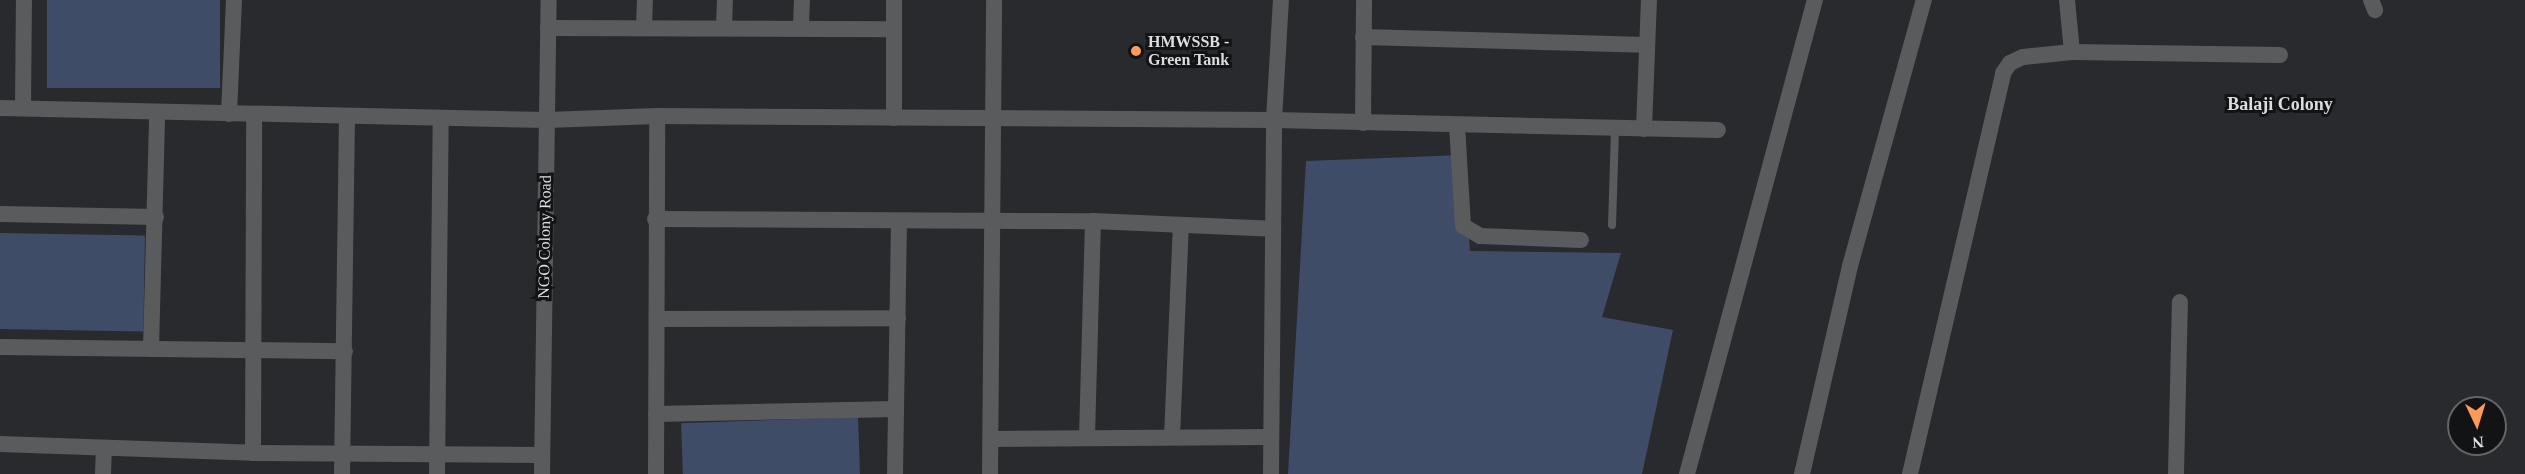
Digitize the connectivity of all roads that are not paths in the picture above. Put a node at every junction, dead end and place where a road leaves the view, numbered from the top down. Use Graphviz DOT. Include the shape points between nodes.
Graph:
graph roads {
  1 [pos="24,0"];
  2 [pos="234,0"];
  3 [pos="549,0"];
  4 [pos="645,0"];
  5 [pos="725,0"];
  6 [pos="802,0"];
  7 [pos="894,0"];
  8 [pos="994,0"];
  9 [pos="1281,0"];
  10 [pos="1364,0"];
  11 [pos="1648,0"];
  12 [pos="1815,0"];
  13 [pos="1924,0"];
  14 [pos="2067,0"];
  15 [pos="801,26"];
  16 [pos="644,27"];
  17 [pos="724,27"];
  18 [pos="548,28"];
  19 [pos="894,29"];
  20 [pos="1363,37"];
  21 [pos="1645,45"];
  22 [pos="2072,52"];
  23 [pos="2280,55"];
  24 [pos="0,108"];
  25 [pos="23,108"];
  26 [pos="157,113"];
  27 [pos="229,114"];
  28 [pos="254,114"];
  29 [pos="347,116"];
  30 [pos="657,116"];
  31 [pos="894,117"];
  32 [pos="441,118"];
  33 [pos="995,118"];
  34 [pos="547,120"];
  35 [pos="1274,120"];
  36 [pos="1364,123"];
  37 [pos="1457,124"];
  38 [pos="1615,128"];
  39 [pos="1644,129"];
  40 [pos="1718,130"];
  41 [pos="0,214"];
  42 [pos="156,217"];
  43 [pos="655,219"];
  44 [pos="898,221"];
  45 [pos="1093,221"];
  46 [pos="992,223"];
  47 [pos="1181,225"];
  48 [pos="1612,225"];
  49 [pos="1272,229"];
  50 [pos="1581,240"];
  51 [pos="2180,302"];
  52 [pos="898,318"];
  53 [pos="657,319"];
  54 [pos="0,347"];
  55 [pos="151,349"];
  56 [pos="345,351"];
  57 [pos="253,352"];
  58 [pos="896,409"];
  59 [pos="656,414"];
  60 [pos="1088,436"];
  61 [pos="1172,437"];
  62 [pos="1271,437"];
  63 [pos="992,440"];
  64 [pos="0,444"];
  65 [pos="104,448"];
  66 [pos="254,453"];
  67 [pos="437,453"];
  68 [pos="343,455"];
  69 [pos="542,455"];
  70 [pos="103,474"];
  71 [pos="342,474"];
  72 [pos="436,474"];
  73 [pos="542,474"];
  74 [pos="656,474"];
  75 [pos="895,474"];
  76 [pos="990,474"];
  77 [pos="1271,474"];
  78 [pos="1687,474"];
  79 [pos="1802,474"];
  80 [pos="1910,474"];
  81 [pos="2176,474"];
  1 -- 25 [label="street"];
  2 -- 27 [label="street"];
  3 -- 18 [label="street, NGO Colony Road"];
  4 -- 16 [label="street"];
  5 -- 17 [label="street"];
  6 -- 15 [label="street"];
  7 -- 19 [label="street"];
  8 -- 33 [label="street"];
  9 -- 35 [label="street"];
  10 -- 20 [label="street"];
  11 -- 21 [label="street"];
  12 -- 78 [label="street"];
  13 -- 79 [label="street" via="1850,266"];
  14 -- 22 [label="street"];
  15 -- 17 [label="street"];
  15 -- 19 [label="street"];
  16 -- 17 [label="street"];
  16 -- 18 [label="street"];
  18 -- 34 [label="street, NGO Colony Road"];
  19 -- 31 [label="street"];
  20 -- 21 [label="street"];
  20 -- 36 [label="street"];
  21 -- 39 [label="street"];
  22 -- 23 [label="street"];
  22 -- 80 [label="street" via="2023,57 2010,63 2003,73"];
  24 -- 25 [label="street"];
  25 -- 26 [label="street"];
  26 -- 27 [label="street"];
  26 -- 42 [label="street"];
  27 -- 28 [label="street"];
  28 -- 29 [label="street"];
  28 -- 57 [label="street"];
  29 -- 32 [label="street"];
  29 -- 56 [label="street"];
  30 -- 31 [label="street"];
  30 -- 34 [label="street"];
  30 -- 43 [label="street"];
  31 -- 33 [label="street"];
  32 -- 34 [label="street"];
  32 -- 67 [label="street"];
  33 -- 35 [label="street"];
  33 -- 46 [label="street"];
  34 -- 69 [label="street, NGO Colony Road"];
  35 -- 36 [label="street"];
  35 -- 49 [label="street"];
  36 -- 37 [label="street"];
  37 -- 38 [label="street"];
  37 -- 50 [label="street" via="1463,226 1480,236"];
  38 -- 39 [label="street"];
  38 -- 48 [label="lane"];
  39 -- 40 [label="street"];
  41 -- 42 [label="street"];
  42 -- 55 [label="street"];
  43 -- 44 [label="street"];
  43 -- 53 [label="street"];
  44 -- 46 [label="street"];
  44 -- 52 [label="street"];
  45 -- 46 [label="street"];
  45 -- 47 [label="street"];
  45 -- 60 [label="street"];
  46 -- 63 [label="street"];
  47 -- 49 [label="street"];
  47 -- 61 [label="street"];
  49 -- 62 [label="street"];
  51 -- 81 [label="street"];
  52 -- 53 [label="street"];
  52 -- 58 [label="street"];
  53 -- 59 [label="street"];
  54 -- 55 [label="street"];
  55 -- 57 [label="street"];
  56 -- 57 [label="street"];
  56 -- 68 [label="street"];
  57 -- 66 [label="street"];
  58 -- 59 [label="street"];
  58 -- 75 [label="street"];
  59 -- 74 [label="street"];
  60 -- 61 [label="street"];
  60 -- 63 [label="street"];
  61 -- 62 [label="street"];
  62 -- 77 [label="street"];
  63 -- 76 [label="street"];
  64 -- 65 [label="street"];
  65 -- 66 [label="street"];
  65 -- 70 [label="street"];
  66 -- 68 [label="street"];
  67 -- 68 [label="street"];
  67 -- 69 [label="street"];
  67 -- 72 [label="street"];
  68 -- 71 [label="street"];
  69 -- 73 [label="street, NGO Colony Road"];
}
